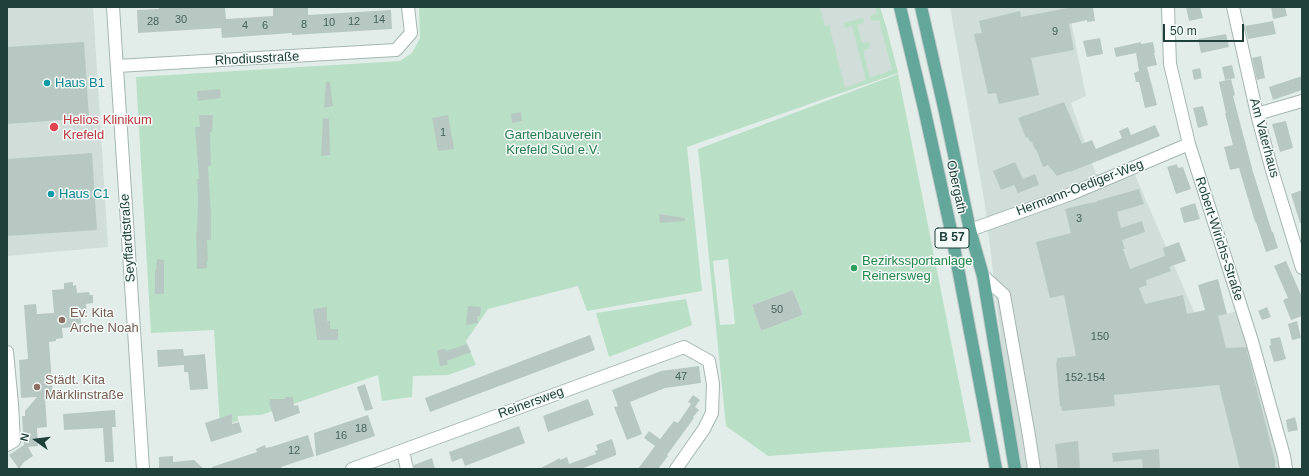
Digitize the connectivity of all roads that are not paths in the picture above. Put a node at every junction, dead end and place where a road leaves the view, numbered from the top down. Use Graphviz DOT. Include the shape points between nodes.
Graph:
graph roads {
  1 [pos="113,7"];
  2 [pos="408,7"];
  3 [pos="901,7"];
  4 [pos="921,7"];
  5 [pos="1168,7"];
  6 [pos="1233,7"];
  7 [pos="118,66"];
  8 [pos="1302,101"];
  9 [pos="1257,114"];
  10 [pos="1189,144"];
  11 [pos="970,230"];
  12 [pos="1302,268"];
  13 [pos="983,276"];
  14 [pos="7,352"];
  15 [pos="7,445"];
  16 [pos="403,451"];
  17 [pos="143,469"];
  18 [pos="352,469"];
  19 [pos="407,469"];
  20 [pos="676,469"];
  21 [pos="996,469"];
  22 [pos="1015,469"];
  23 [pos="1034,469"];
  24 [pos="1286,469"];
  1 -- 7 [label="street, Seyffardtstraße"];
  2 -- 7 [label="street, Rhodiusstraße" via="411,33 396,50"];
  3 -- 21 [label="main road, Obergath / B 57" via="950,226"];
  4 -- 11 [label="main road, Obergath / B 57"];
  5 -- 10 [label="street, Robert-Wirichs-Straße" via="1170,64"];
  6 -- 9 [label="street, Am Vaterhaus"];
  7 -- 17 [label="street, Seyffardtstraße"];
  8 -- 9 [label="street"];
  9 -- 12 [label="street, Am Vaterhaus"];
  10 -- 11 [label="street, Hermann-Oediger-Weg" via="1071,194"];
  10 -- 24 [label="street, Robert-Wirichs-Straße" via="1252,341"];
  11 -- 13 [label="main road, Obergath / B 57"];
  13 -- 22 [label="main road, Obergath / B 57"];
  13 -- 23 [label="street" via="1004,295"];
  14 -- 15 [label="street" via="14,440"];
  16 -- 18 [label="street, Reinersweg"];
  16 -- 19 [label="street"];
  16 -- 20 [label="street, Reinersweg" via="684,347 709,361 713,384 712,413 704,430"];
}
